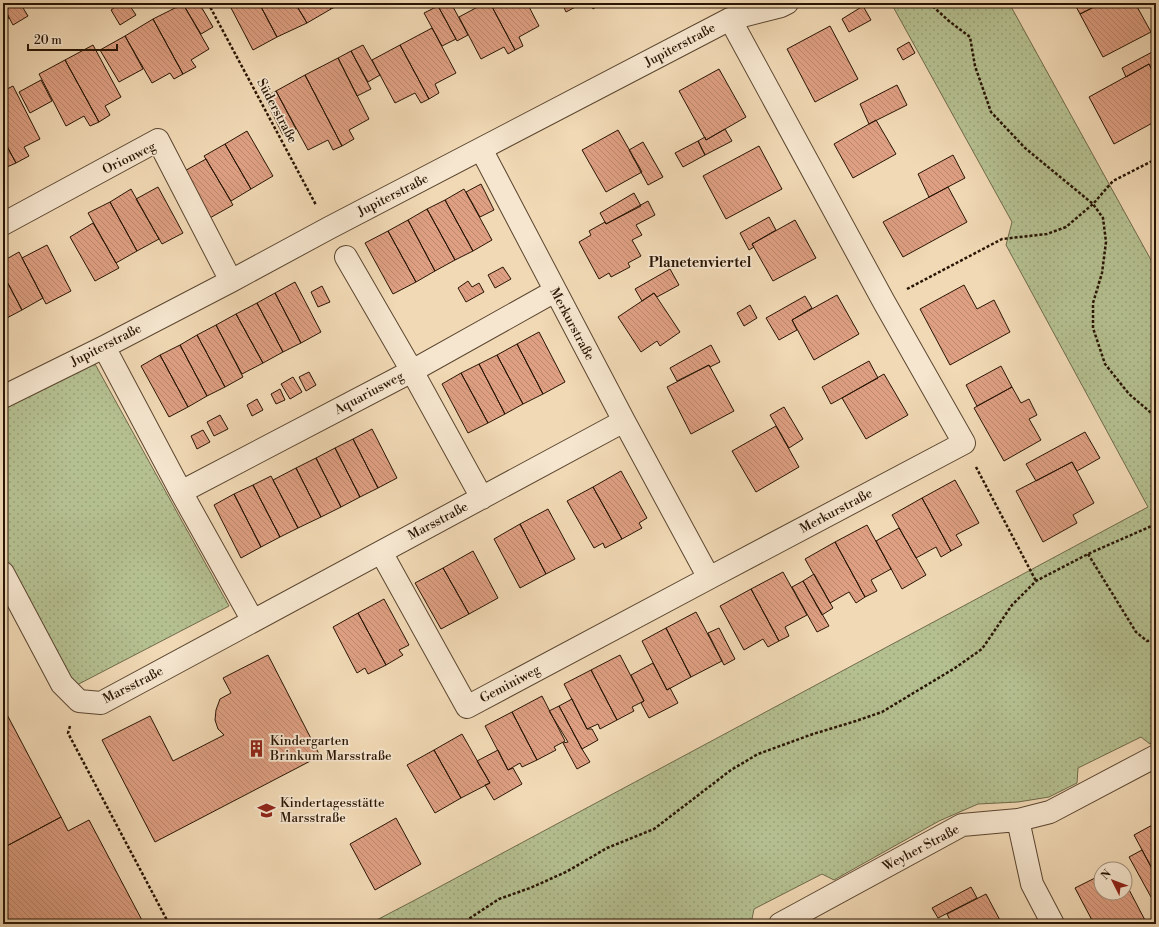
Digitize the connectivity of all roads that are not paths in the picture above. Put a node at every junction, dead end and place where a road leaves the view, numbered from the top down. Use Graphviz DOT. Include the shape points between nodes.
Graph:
graph roads {
  1 [pos="787,3"];
  2 [pos="730,19"];
  3 [pos="481,149"];
  4 [pos="3,224"];
  5 [pos="346,257"];
  6 [pos="231,281"];
  7 [pos="555,291"];
  8 [pos="104,347"];
  9 [pos="412,371"];
  10 [pos="3,397"];
  11 [pos="624,421"];
  12 [pos="182,492"];
  13 [pos="482,498"];
  14 [pos="381,552"];
  15 [pos="3,573"];
  16 [pos="709,578"];
  17 [pos="252,621"];
  18 [pos="1156,756"];
  19 [pos="1018,820"];
  20 [pos="780,924"];
  21 [pos="1053,924"];
  1 -- 2 [label="street, Jupiterstraße"];
  2 -- 3 [label="street, Jupiterstraße"];
  2 -- 16 [label="street, Merkurstraße" via="964,443"];
  3 -- 6 [label="street, Jupiterstraße"];
  3 -- 7 [label="street, Merkurstraße"];
  4 -- 6 [label="street, Orionweg" via="158,140"];
  5 -- 9 [label="street"];
  6 -- 8 [label="street, Jupiterstraße"];
  7 -- 9 [label="street, Aquariusweg"];
  7 -- 11 [label="street, Merkurstraße"];
  8 -- 10 [label="street, Jupiterstraße"];
  8 -- 12 [label="street"];
  9 -- 12 [label="street, Aquariusweg"];
  9 -- 13 [label="street"];
  11 -- 13 [label="street, Marsstraße"];
  11 -- 16 [label="street, Merkurstraße"];
  12 -- 17 [label="street"];
  13 -- 14 [label="street, Marsstraße"];
  14 -- 16 [label="street, Geminiweg" via="467,707"];
  14 -- 17 [label="street, Marsstraße"];
  15 -- 17 [label="street, Marsstraße" via="62,684 79,701 101,703"];
  18 -- 19 [label="street, Weyher Straße" via="1050,812"];
  19 -- 20 [label="street, Weyher Straße" via="962,825"];
  19 -- 21 [label="street" via="1032,884"];
}
